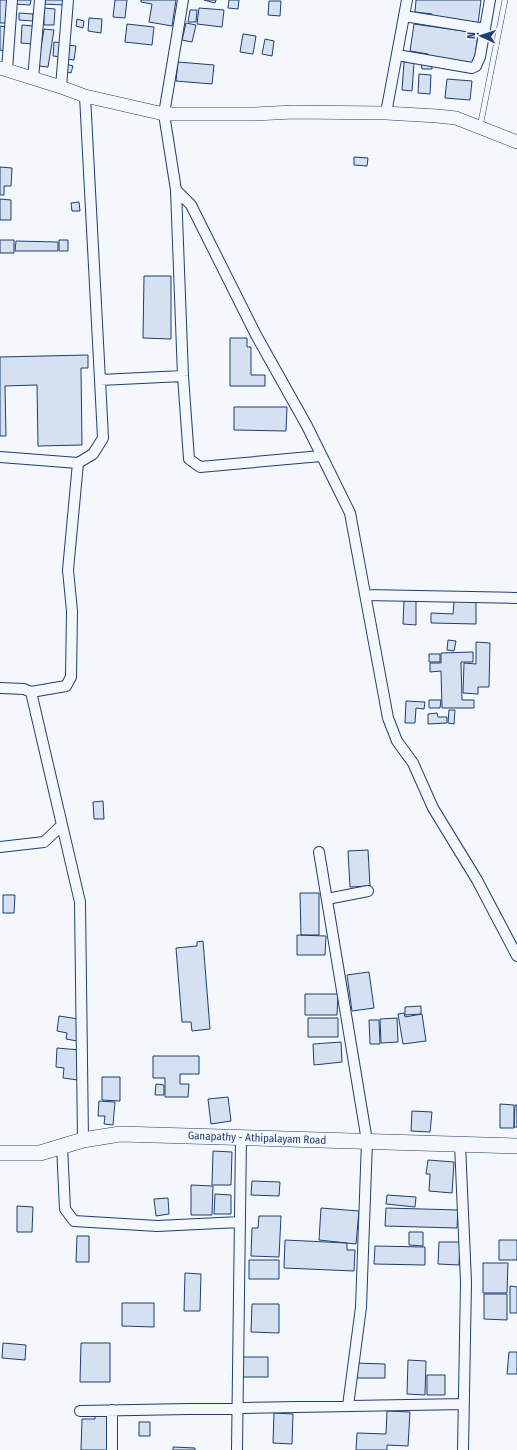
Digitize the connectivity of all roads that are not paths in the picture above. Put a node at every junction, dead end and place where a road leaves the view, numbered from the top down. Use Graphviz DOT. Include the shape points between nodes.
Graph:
graph roads {
  1 [pos="12,0"];
  2 [pos="40,0"];
  3 [pos="68,0"];
  4 [pos="183,0"];
  5 [pos="407,0"];
  6 [pos="490,0"];
  7 [pos="506,0"];
  8 [pos="404,16"];
  9 [pos="484,29"];
  10 [pos="397,55"];
  11 [pos="3,69"];
  12 [pos="33,78"];
  13 [pos="61,87"];
  14 [pos="85,96"];
  15 [pos="386,113"];
  16 [pos="164,114"];
  17 [pos="480,126"];
  18 [pos="517,142"];
  19 [pos="176,190"];
  20 [pos="183,376"];
  21 [pos="100,380"];
  22 [pos="321,456"];
  23 [pos="0,457"];
  24 [pos="78,463"];
  25 [pos="366,595"];
  26 [pos="517,598"];
  27 [pos="0,688"];
  28 [pos="31,692"];
  29 [pos="62,825"];
  30 [pos="0,846"];
  31 [pos="319,852"];
  32 [pos="368,891"];
  33 [pos="327,899"];
  34 [pos="517,956"];
  35 [pos="241,1138"];
  36 [pos="83,1140"];
  37 [pos="367,1141"];
  38 [pos="460,1144"];
  39 [pos="62,1146"];
  40 [pos="517,1146"];
  41 [pos="0,1153"];
  42 [pos="240,1222"];
  43 [pos="463,1404"];
  44 [pos="348,1406"];
  45 [pos="238,1408"];
  46 [pos="112,1410"];
  47 [pos="80,1411"];
  48 [pos="112,1450"];
  49 [pos="237,1450"];
  50 [pos="463,1450"];
  1 -- 11 [label="street"];
  2 -- 12 [label="street"];
  3 -- 13 [label="street"];
  4 -- 16 [label="street"];
  5 -- 8 [label="street"];
  6 -- 9 [label="street"];
  7 -- 17 [label="lane"];
  8 -- 9 [label="street"];
  8 -- 10 [label="street"];
  9 -- 10 [label="street" via="480,58 472,68"];
  10 -- 15 [label="street"];
  11 -- 12 [label="street"];
  12 -- 13 [label="street"];
  13 -- 14 [label="street"];
  14 -- 16 [label="street"];
  14 -- 21 [label="street"];
  15 -- 16 [label="street"];
  15 -- 17 [label="street" via="456,118"];
  16 -- 19 [label="street"];
  17 -- 18 [label="street"];
  19 -- 20 [label="street"];
  19 -- 22 [label="street" via="191,205 256,335"];
  20 -- 21 [label="street"];
  20 -- 22 [label="street" via="189,459 200,467"];
  21 -- 24 [label="street" via="103,438 92,454"];
  22 -- 25 [label="street" via="350,512"];
  23 -- 24 [label="street"];
  24 -- 28 [label="street" via="68,570 72,611 71,677 66,686"];
  25 -- 26 [label="street"];
  25 -- 34 [label="street" via="388,718 397,741 413,763 433,808 477,880"];
  27 -- 28 [label="street" via="24,688"];
  28 -- 29 [label="street"];
  29 -- 30 [label="street" via="44,842"];
  29 -- 36 [label="street" via="80,902"];
  31 -- 33 [label="street"];
  32 -- 33 [label="street"];
  33 -- 37 [label="street"];
  35 -- 36 [label="main road, Ganapathy - Athipalayam Road" via="120,1134"];
  35 -- 37 [label="main road, Ganapathy - Athipalayam Road"];
  35 -- 42 [label="street"];
  36 -- 39 [label="main road, Ganapathy - Athipalayam Road"];
  37 -- 38 [label="main road, Ganapathy - Athipalayam Road"];
  37 -- 44 [label="street" via="361,1307"];
  38 -- 40 [label="main road, Ganapathy - Athipalayam Road"];
  38 -- 43 [label="street" via="466,1282"];
  39 -- 41 [label="main road, Ganapathy - Athipalayam Road" via="40,1153"];
  39 -- 42 [label="street" via="65,1209 74,1220 157,1226"];
  42 -- 45 [label="street"];
  43 -- 44 [label="street"];
  43 -- 50 [label="street"];
  44 -- 45 [label="street"];
  45 -- 46 [label="street"];
  45 -- 49 [label="street"];
  46 -- 47 [label="street"];
  46 -- 48 [label="street"];
}
